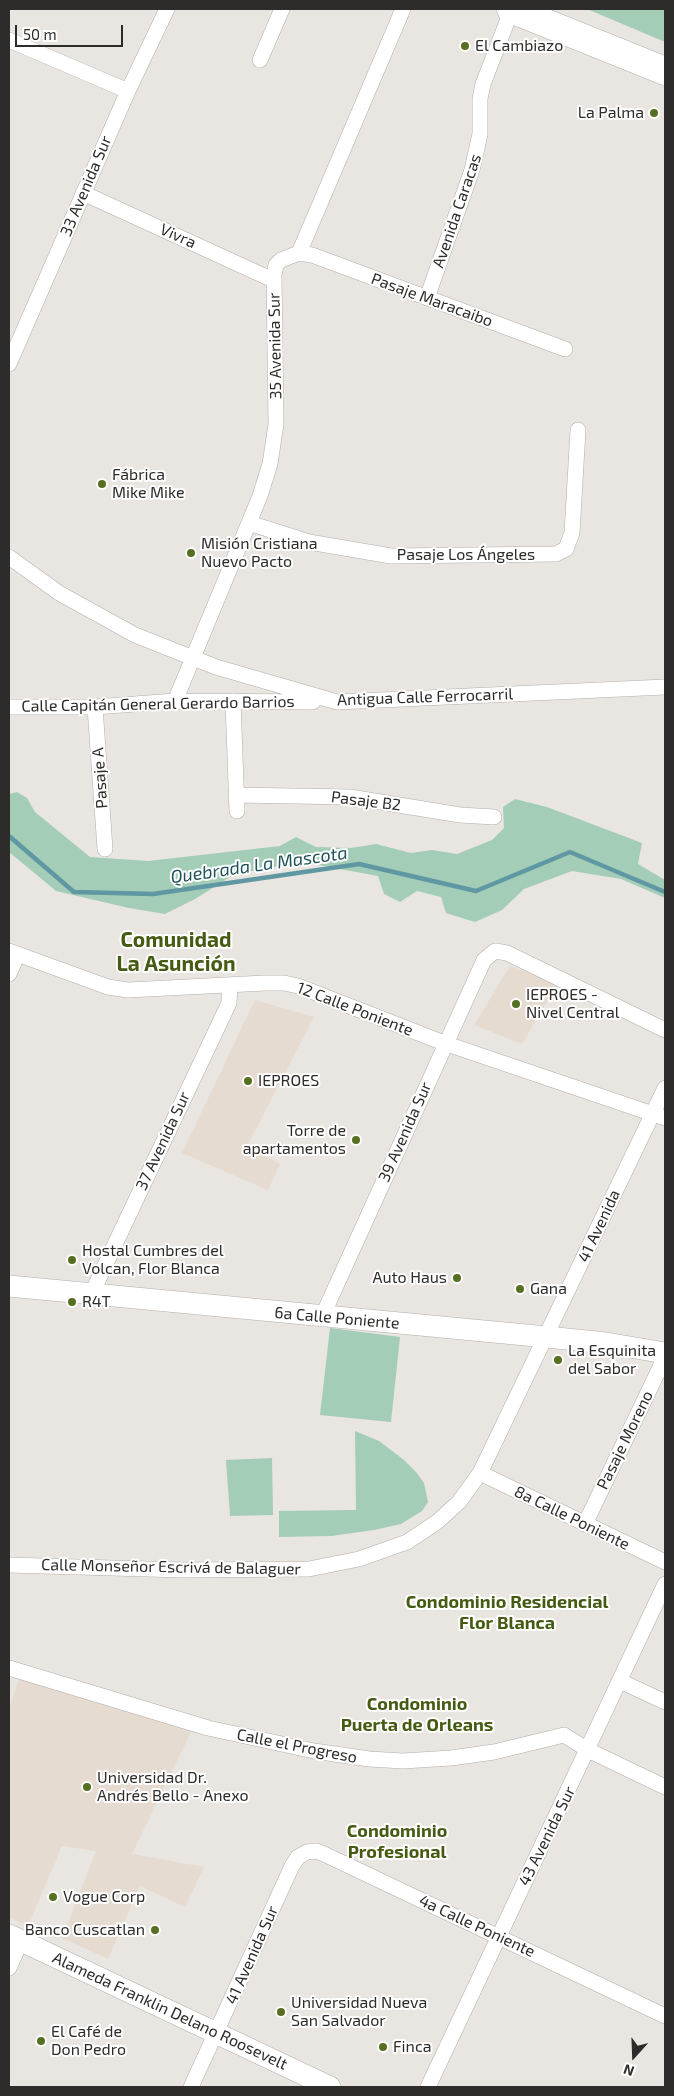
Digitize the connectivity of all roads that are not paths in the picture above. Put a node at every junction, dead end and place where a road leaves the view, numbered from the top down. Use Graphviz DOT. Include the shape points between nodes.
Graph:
graph roads {
  1 [pos="167,9"];
  2 [pos="282,9"];
  3 [pos="403,9"];
  4 [pos="511,9"];
  5 [pos="9,40"];
  6 [pos="260,60"];
  7 [pos="665,71"];
  8 [pos="128,91"];
  9 [pos="83,193"];
  10 [pos="299,253"];
  11 [pos="273,280"];
  12 [pos="427,298"];
  13 [pos="565,349"];
  14 [pos="9,364"];
  15 [pos="578,430"];
  16 [pos="248,523"];
  17 [pos="9,557"];
  18 [pos="192,659"];
  19 [pos="665,687"];
  20 [pos="175,701"];
  21 [pos="233,701"];
  22 [pos="338,702"];
  23 [pos="9,707"];
  24 [pos="95,708"];
  25 [pos="236,795"];
  26 [pos="237,811"];
  27 [pos="494,817"];
  28 [pos="105,849"];
  29 [pos="13,953"];
  30 [pos="9,974"];
  31 [pos="230,985"];
  32 [pos="665,1030"];
  33 [pos="444,1043"];
  34 [pos="665,1088"];
  35 [pos="659,1115"];
  36 [pos="9,1286"];
  37 [pos="90,1295"];
  38 [pos="322,1317"];
  39 [pos="547,1337"];
  40 [pos="665,1353"];
  41 [pos="665,1357"];
  42 [pos="480,1473"];
  43 [pos="586,1524"];
  44 [pos="665,1562"];
  45 [pos="9,1565"];
  46 [pos="665,1584"];
  47 [pos="9,1668"];
  48 [pos="620,1681"];
  49 [pos="665,1702"];
  50 [pos="588,1750"];
  51 [pos="665,1787"];
  52 [pos="292,1866"];
  53 [pos="499,1937"];
  54 [pos="13,1949"];
  55 [pos="665,2016"];
  56 [pos="214,2038"];
  57 [pos="192,2087"];
  58 [pos="302,2087"];
  59 [pos="330,2087"];
  60 [pos="428,2087"];
  1 -- 8 [label="street, 33 Avenida Sur"];
  2 -- 6 [label="street"];
  3 -- 10 [label="street"];
  4 -- 7 [label="highway"];
  4 -- 12 [label="street, Avenida Caracas" via="483,84 480,134 474,163"];
  5 -- 8 [label="street"];
  8 -- 9 [label="street, 33 Avenida Sur"];
  9 -- 11 [label="street, Vivra"];
  9 -- 14 [label="street, 33 Avenida Sur"];
  10 -- 11 [label="street, 35 Avenida Sur" via="279,262"];
  10 -- 12 [label="street, Pasaje Maracaibo"];
  11 -- 16 [label="street, 35 Avenida Sur" via="276,435 265,482"];
  12 -- 13 [label="street, Pasaje Maracaibo"];
  15 -- 16 [label="street, Pasaje Los Ángeles" via="572,532 566,549 556,554 391,556 309,542"];
  16 -- 18 [label="street, 35 Avenida Sur"];
  17 -- 18 [label="street, Antigua Calle Ferrocarril" via="92,613"];
  18 -- 20 [label="street, 35 Avenida Sur"];
  18 -- 22 [label="street, Antigua Calle Ferrocarril"];
  19 -- 22 [label="street, Antigua Calle Ferrocarril"];
  20 -- 21 [label="street, Calle Capitán General Gerardo Barrios"];
  20 -- 24 [label="street, Calle Capitán General Gerardo Barrios"];
  21 -- 22 [label="street, Calle Capitán General Gerardo Barrios"];
  21 -- 25 [label="street"];
  23 -- 24 [label="street, Calle Capitán General Gerardo Barrios"];
  24 -- 28 [label="street, Pasaje A"];
  25 -- 26 [label="street"];
  25 -- 27 [label="street, Pasaje B2" via="350,797 460,816"];
  29 -- 30 [label="street"];
  29 -- 31 [label="street, 12 Calle Poniente" via="108,987 128,990"];
  31 -- 33 [label="street, 12 Calle Poniente" via="284,983 298,986"];
  31 -- 37 [label="street, 37 Avenida Sur" via="228,1003"];
  32 -- 33 [label="street, 39 Avenida Sur" via="506,953 495,951 484,960"];
  33 -- 35 [label="street, 12 Calle Poniente"];
  33 -- 38 [label="street, 39 Avenida Sur"];
  34 -- 35 [label="street, 41 Avenida"];
  35 -- 39 [label="street, 41 Avenida"];
  36 -- 37 [label="street, 6a Calle Poniente"];
  37 -- 38 [label="street, 6a Calle Poniente"];
  38 -- 39 [label="street, 6a Calle Poniente"];
  39 -- 40 [label="street, 6a Calle Poniente"];
  39 -- 42 [label="street, 41 Avenida"];
  41 -- 43 [label="street, Pasaje Moreno"];
  42 -- 43 [label="street, 8a Calle Poniente"];
  42 -- 45 [label="street, Calle Monseñor Escrivá de Balaguer" via="459,1502 407,1542 359,1559 309,1569 182,1570"];
  43 -- 44 [label="street, 8a Calle Poniente"];
  46 -- 48 [label="street, 43 Avenida Sur"];
  47 -- 50 [label="street, Calle el Progreso" via="208,1728 334,1755 385,1760 445,1758 494,1752 564,1735"];
  48 -- 49 [label="street"];
  48 -- 50 [label="street, 43 Avenida Sur"];
  50 -- 51 [label="street"];
  50 -- 53 [label="street, 43 Avenida Sur"];
  52 -- 53 [label="street, 4a Calle Poniente" via="302,1854 316,1851"];
  52 -- 56 [label="street, 41 Avenida Sur"];
  53 -- 55 [label="street, 4a Calle Poniente"];
  53 -- 60 [label="street, 43 Avenida Sur"];
  54 -- 56 [label="street, Alameda Franklin Delano Roosevelt"];
  56 -- 57 [label="street, 41 Avenida Sur"];
  56 -- 58 [label="street, Alameda Franklin Delano Roosevelt"];
  56 -- 59 [label="street, Alameda Franklin Delano Roosevelt"];
}
